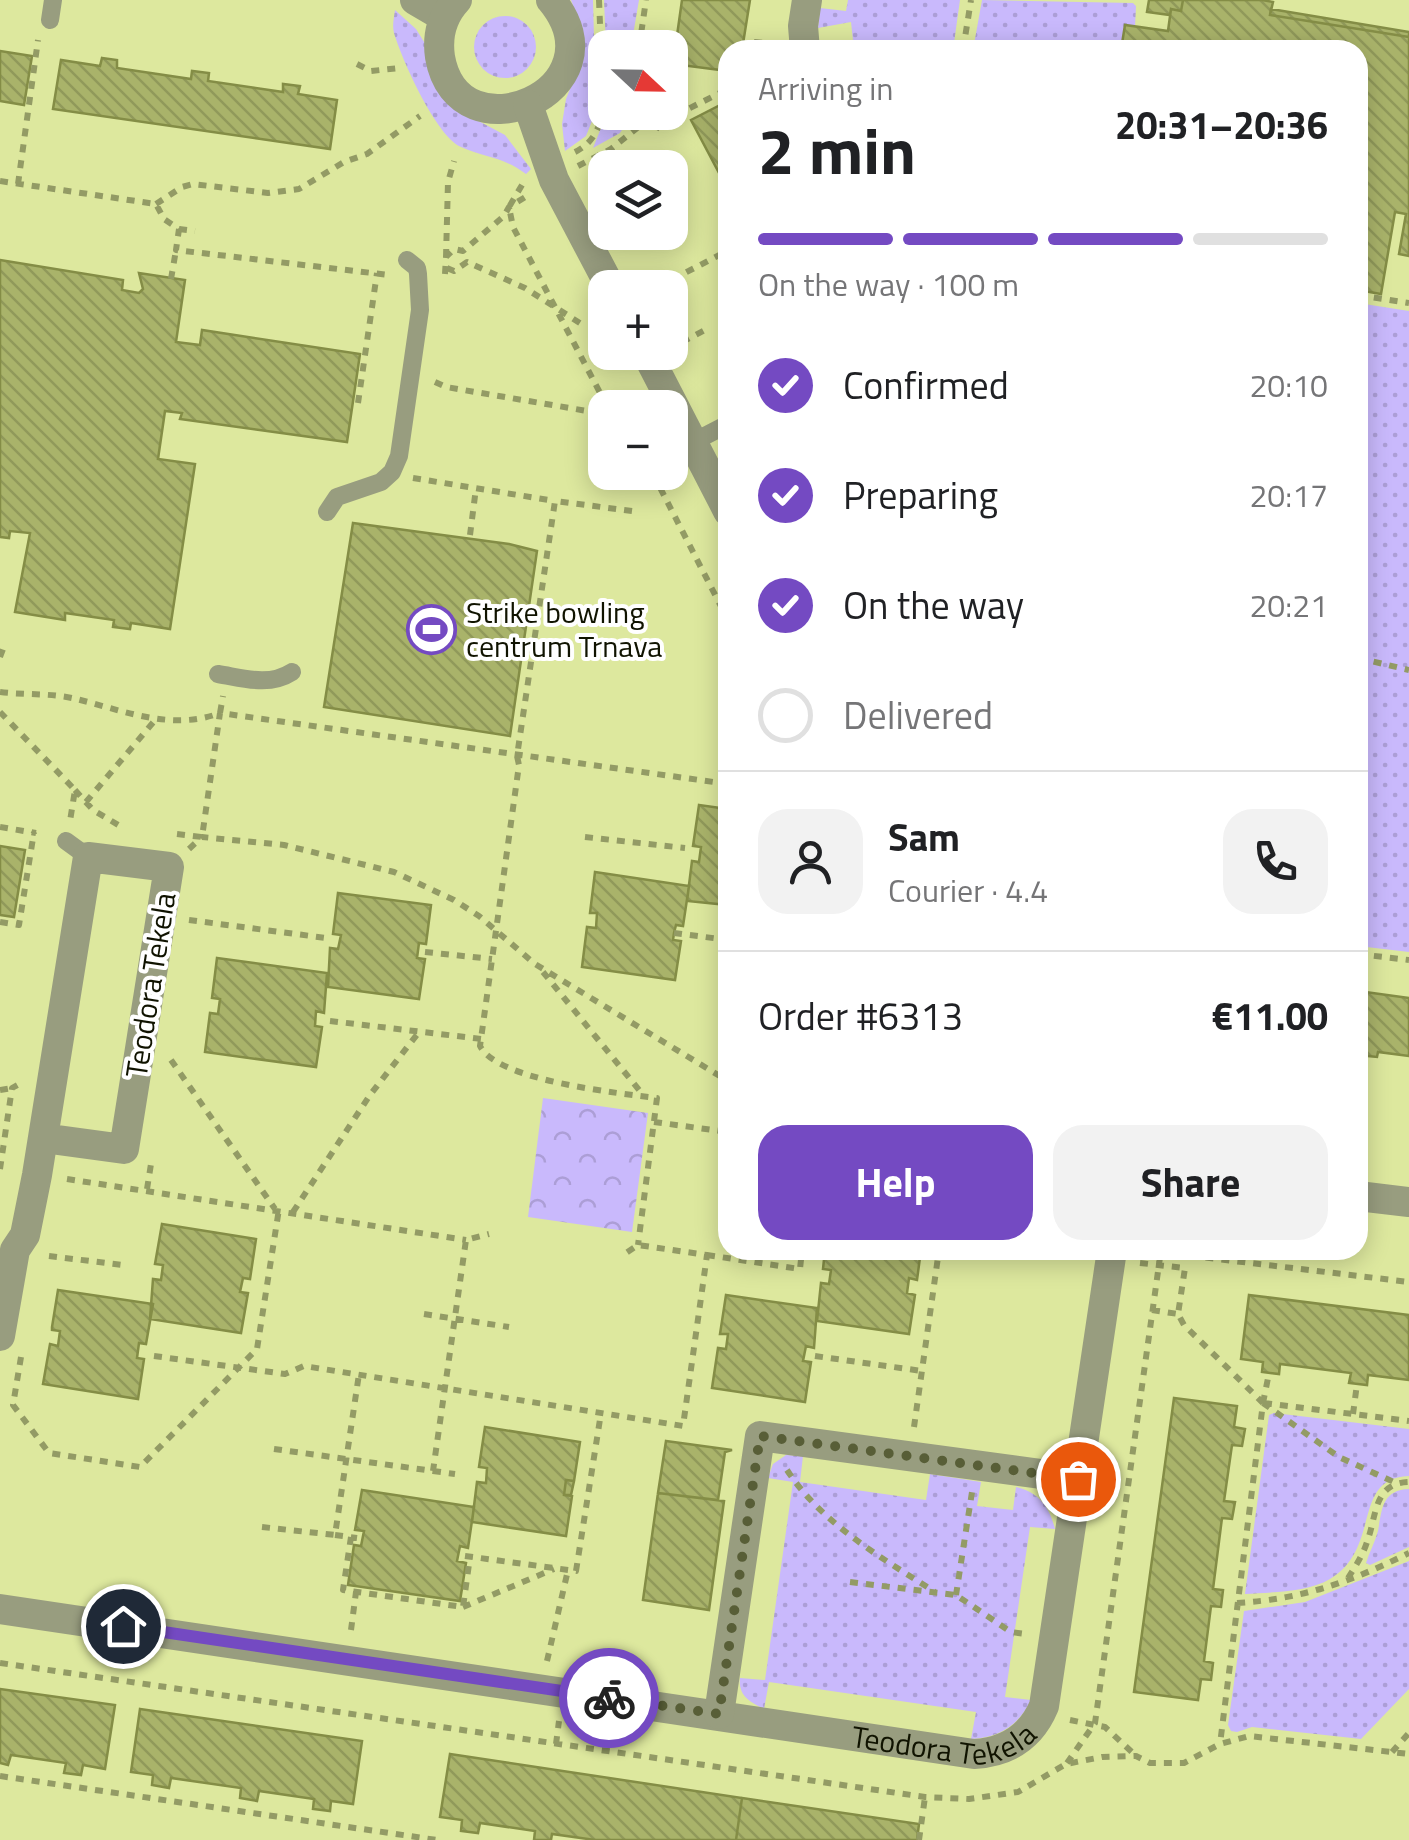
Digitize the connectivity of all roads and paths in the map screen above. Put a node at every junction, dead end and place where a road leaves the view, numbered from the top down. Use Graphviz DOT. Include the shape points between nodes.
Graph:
graph roads {
  1 [pos="53,0"];
  2 [pos="415,0"];
  3 [pos="551,0"];
  4 [pos="646,0"];
  5 [pos="807,0"];
  6 [pos="971,0"];
  7 [pos="450,9"];
  8 [pos="50,20"];
  9 [pos="642,30"];
  10 [pos="38,38"];
  11 [pos="804,40"];
  12 [pos="964,40"];
  13 [pos="357,64"];
  14 [pos="399,68"];
  15 [pos="718,94"];
  16 [pos="528,105"];
  17 [pos="688,109"];
  18 [pos="420,116"];
  19 [pos="631,130"];
  20 [pos="663,130"];
  21 [pos="665,132"];
  22 [pos="614,146"];
  23 [pos="613,150"];
  24 [pos="618,150"];
  25 [pos="454,161"];
  26 [pos="573,168"];
  27 [pos="532,176"];
  28 [pos="0,181"];
  29 [pos="18,184"];
  30 [pos="526,196"];
  31 [pos="156,204"];
  32 [pos="509,208"];
  33 [pos="179,229"];
  34 [pos="195,231"];
  35 [pos="176,250"];
  36 [pos="463,251"];
  37 [pos="718,255"];
  38 [pos="446,257"];
  39 [pos="467,262"];
  40 [pos="413,267"];
  41 [pos="447,268"];
  42 [pos="602,270"];
  43 [pos="688,271"];
  44 [pos="377,273"];
  45 [pos="172,279"];
  46 [pos="442,279"];
  47 [pos="1368,297"];
  48 [pos="551,303"];
  49 [pos="1409,303"];
  50 [pos="583,325"];
  51 [pos="707,328"];
  52 [pos="688,339"];
  53 [pos="430,376"];
  54 [pos="596,390"];
  55 [pos="358,403"];
  56 [pos="588,408"];
  57 [pos="718,429"];
  58 [pos="688,445"];
  59 [pos="688,458"];
  60 [pos="392,472"];
  61 [pos="476,488"];
  62 [pos="663,490"];
  63 [pos="718,499"];
  64 [pos="555,501"];
  65 [pos="632,511"];
  66 [pos="327,512"];
  67 [pos="470,535"];
  68 [pos="718,600"];
  69 [pos="5,644"];
  70 [pos="0,657"];
  71 [pos="1368,660"];
  72 [pos="1409,670"];
  73 [pos="292,672"];
  74 [pos="218,674"];
  75 [pos="0,692"];
  76 [pos="0,712"];
  77 [pos="220,713"];
  78 [pos="157,718"];
  79 [pos="517,756"];
  80 [pos="718,783"];
  81 [pos="74,790"];
  82 [pos="86,802"];
  83 [pos="0,827"];
  84 [pos="132,827"];
  85 [pos="34,832"];
  86 [pos="167,832"];
  87 [pos="202,837"];
  88 [pos="585,837"];
  89 [pos="685,848"];
  90 [pos="77,849"];
  91 [pos="189,920"];
  92 [pos="0,922"];
  93 [pos="496,930"];
  94 [pos="674,933"];
  95 [pos="326,938"];
  96 [pos="718,939"];
  97 [pos="425,952"];
  98 [pos="1368,955"];
  99 [pos="492,959"];
  100 [pos="1409,960"];
  101 [pos="535,964"];
  102 [pos="330,1021"];
  103 [pos="419,1032"];
  104 [pos="482,1039"];
  105 [pos="168,1055"];
  106 [pos="718,1075"];
  107 [pos="12,1088"];
  108 [pos="0,1090"];
  109 [pos="644,1096"];
  110 [pos="654,1122"];
  111 [pos="718,1131"];
  112 [pos="43,1138"];
  113 [pos="37,1174"];
  114 [pos="1368,1197"];
  115 [pos="1409,1202"];
  116 [pos="277,1209"];
  117 [pos="293,1212"];
  118 [pos="488,1234"];
  119 [pos="466,1240"];
  120 [pos="638,1245"];
  121 [pos="18,1251"];
  122 [pos="623,1255"];
  123 [pos="707,1255"];
  124 [pos="718,1257"];
  125 [pos="743,1260"];
  126 [pos="801,1260"];
  127 [pos="938,1260"];
  128 [pos="1108,1260"];
  129 [pos="1131,1260"];
  130 [pos="1159,1260"];
  131 [pos="1233,1260"];
  132 [pos="1158,1265"];
  133 [pos="122,1266"];
  134 [pos="1409,1282"];
  135 [pos="1152,1310"];
  136 [pos="424,1314"];
  137 [pos="1178,1314"];
  138 [pos="456,1319"];
  139 [pos="509,1327"];
  140 [pos="11,1342"];
  141 [pos="154,1356"];
  142 [pos="815,1356"];
  143 [pos="239,1368"];
  144 [pos="922,1371"];
  145 [pos="1269,1373"];
  146 [pos="359,1374"];
  147 [pos="1357,1384"];
  148 [pos="446,1388"];
  149 [pos="1262,1403"];
  150 [pos="601,1413"];
  151 [pos="1353,1414"];
  152 [pos="1409,1421"];
  153 [pos="274,1449"];
  154 [pos="909,1456"];
  155 [pos="346,1459"];
  156 [pos="976,1465"];
  157 [pos="433,1471"];
  158 [pos="455,1474"];
  159 [pos="1078,1479"];
  160 [pos="1409,1482"];
  161 [pos="1396,1484"];
  162 [pos="801,1492"];
  163 [pos="262,1528"];
  164 [pos="335,1535"];
  165 [pos="1409,1553"];
  166 [pos="556,1568"];
  167 [pos="568,1570"];
  168 [pos="1348,1579"];
  169 [pos="850,1582"];
  170 [pos="935,1592"];
  171 [pos="956,1595"];
  172 [pos="1238,1603"];
  173 [pos="462,1607"];
  174 [pos="0,1609"];
  175 [pos="1053,1638"];
  176 [pos="0,1663"];
  177 [pos="552,1670"];
  178 [pos="719,1714"];
  179 [pos="1040,1716"];
  180 [pos="1095,1723"];
  181 [pos="1409,1733"];
  182 [pos="1220,1744"];
  183 [pos="1392,1752"];
  184 [pos="1409,1754"];
  185 [pos="1136,1756"];
  186 [pos="1066,1764"];
  187 [pos="0,1776"];
  188 [pos="925,1797"];
  189 [pos="437,1840"];
  190 [pos="919,1840"];
  1 -- 8 [label="lane"];
  2 -- 7 [label="street"];
  3 -- 16 [label="street" via="568,32 567,57 558,81"];
  4 -- 9 [label="path"];
  5 -- 11 [label="street"];
  6 -- 12 [label="path"];
  7 -- 16 [label="street" via="439,52 452,85 482,106"];
  10 -- 29 [label="path"];
  13 -- 14 [label="path" via="372,71"];
  15 -- 17 [label="path"];
  16 -- 42 [label="street" via="554,180"];
  18 -- 31 [label="path" via="299,190 192,184"];
  19 -- 22 [label="path"];
  20 -- 21 [label="path"];
  22 -- 23 [label="path"];
  22 -- 24 [label="path"];
  22 -- 26 [label="path"];
  25 -- 38 [label="path"];
  27 -- 32 [label="path"];
  28 -- 29 [label="path"];
  29 -- 31 [label="path"];
  30 -- 32 [label="path"];
  31 -- 33 [label="path"];
  32 -- 36 [label="path"];
  32 -- 48 [label="path"];
  33 -- 34 [label="path"];
  33 -- 35 [label="path"];
  35 -- 44 [label="path"];
  35 -- 45 [label="path"];
  36 -- 38 [label="path"];
  36 -- 39 [label="path"];
  37 -- 43 [label="path"];
  38 -- 41 [label="path"];
  39 -- 41 [label="path"];
  39 -- 48 [label="path"];
  40 -- 44 [label="path" via="407,277"];
  40 -- 60 [label="lane" via="420,310"];
  41 -- 46 [label="path"];
  44 -- 55 [label="path"];
  47 -- 49 [label="path"];
  48 -- 50 [label="path"];
  48 -- 54 [label="path"];
  51 -- 52 [label="path"];
  53 -- 56 [label="path" via="446,387"];
  57 -- 58 [label="lane"];
  59 -- 63 [label="street"];
  60 -- 61 [label="path"];
  60 -- 66 [label="lane" via="337,497"];
  61 -- 64 [label="path"];
  61 -- 67 [label="path"];
  62 -- 68 [label="path"];
  64 -- 65 [label="path"];
  64 -- 79 [label="path"];
  69 -- 70 [label="path"];
  71 -- 72 [label="path"];
  73 -- 74 [label="lane" via="265,681"];
  75 -- 78 [label="path" via="73,698"];
  76 -- 81 [label="path"];
  77 -- 78 [label="path"];
  77 -- 79 [label="path"];
  77 -- 87 [label="path"];
  78 -- 82 [label="path"];
  79 -- 80 [label="path"];
  79 -- 93 [label="path"];
  81 -- 82 [label="path"];
  81 -- 90 [label="path"];
  82 -- 84 [label="path" via="114,825"];
  83 -- 85 [label="path"];
  85 -- 90 [label="path"];
  85 -- 92 [label="path" via="20,925"];
  86 -- 87 [label="path"];
  87 -- 93 [label="path" via="284,845 394,872 454,900"];
  88 -- 89 [label="path"];
  90 -- 112 [label="street"];
  90 -- 112 [label="street, Teodora Tekela" via="169,867 124,1149"];
  91 -- 95 [label="path"];
  93 -- 99 [label="path"];
  93 -- 101 [label="path"];
  94 -- 96 [label="path"];
  97 -- 99 [label="path"];
  98 -- 100 [label="path"];
  99 -- 104 [label="path"];
  101 -- 106 [label="path"];
  101 -- 109 [label="path"];
  102 -- 103 [label="path"];
  103 -- 104 [label="path"];
  103 -- 117 [label="path"];
  104 -- 109 [label="path" via="485,1055 547,1082"];
  105 -- 116 [label="path"];
  107 -- 108 [label="path"];
  109 -- 110 [label="path" via="657,1098"];
  110 -- 111 [label="path"];
  110 -- 120 [label="path"];
  112 -- 113 [label="street"];
  113 -- 116 [label="path"];
  113 -- 121 [label="street"];
  114 -- 115 [label="street"];
  116 -- 117 [label="path"];
  116 -- 143 [label="path" via="257,1350"];
  117 -- 119 [label="path"];
  118 -- 119 [label="path"];
  119 -- 138 [label="path"];
  120 -- 122 [label="path"];
  120 -- 123 [label="path"];
  121 -- 133 [label="path"];
  121 -- 140 [label="street"];
  123 -- 124 [label="path"];
  123 -- 150 [label="path" via="683,1426"];
  125 -- 126 [label="path" via="800,1268"];
  127 -- 144 [label="path"];
  128 -- 159 [label="street, Teodora Tekela"];
  129 -- 132 [label="path"];
  130 -- 132 [label="path"];
  131 -- 134 [label="path"];
  132 -- 135 [label="path"];
  132 -- 137 [label="path" via="1185,1268"];
  135 -- 137 [label="path"];
  135 -- 180 [label="path"];
  136 -- 138 [label="path"];
  137 -- 149 [label="path"];
  138 -- 139 [label="path"];
  138 -- 148 [label="path"];
  140 -- 143 [label="path" via="13,1405 49,1454 140,1466"];
  141 -- 143 [label="path"];
  142 -- 144 [label="path"];
  143 -- 146 [label="path" via="285,1374 304,1366"];
  144 -- 154 [label="path"];
  145 -- 149 [label="path"];
  146 -- 148 [label="path"];
  146 -- 155 [label="path"];
  147 -- 151 [label="path"];
  148 -- 150 [label="path"];
  148 -- 157 [label="path"];
  149 -- 151 [label="path"];
  149 -- 161 [label="path" via="1339,1457"];
  149 -- 172 [label="path"];
  150 -- 167 [label="path" via="576,1571"];
  151 -- 152 [label="path"];
  153 -- 155 [label="path"];
  154 -- 156 [label="street"];
  154 -- 178 [label="street" via="760,1436"];
  155 -- 157 [label="path"];
  155 -- 164 [label="path"];
  156 -- 159 [label="street"];
  156 -- 171 [label="path"];
  157 -- 158 [label="path"];
  159 -- 175 [label="street, Teodora Tekela"];
  160 -- 161 [label="path"];
  161 -- 168 [label="path" via="1382,1493"];
  162 -- 170 [label="path"];
  163 -- 164 [label="path"];
  164 -- 173 [label="path" via="354,1537 343,1590"];
  165 -- 168 [label="path"];
  166 -- 167 [label="path"];
  166 -- 173 [label="path"];
  166 -- 173 [label="path" via="468,1556"];
  167 -- 177 [label="path" via="546,1658"];
  168 -- 172 [label="path" via="1299,1597"];
  169 -- 170 [label="path"];
  170 -- 171 [label="path"];
  171 -- 175 [label="path" via="1011,1632"];
  172 -- 182 [label="path"];
  174 -- 178 [label="street, Teodora Tekela"];
  175 -- 179 [label="street, Teodora Tekela"];
  176 -- 188 [label="path"];
  178 -- 179 [label="street, Teodora Tekela" via="974,1754 1011,1746"];
  179 -- 180 [label="path"];
  180 -- 185 [label="path"];
  180 -- 186 [label="path"];
  181 -- 183 [label="path"];
  182 -- 183 [label="path" via="1259,1735"];
  182 -- 185 [label="path" via="1184,1763"];
  183 -- 184 [label="path"];
  185 -- 186 [label="path"];
  186 -- 188 [label="path" via="1018,1792"];
  187 -- 189 [label="path"];
  188 -- 190 [label="path"];
}
